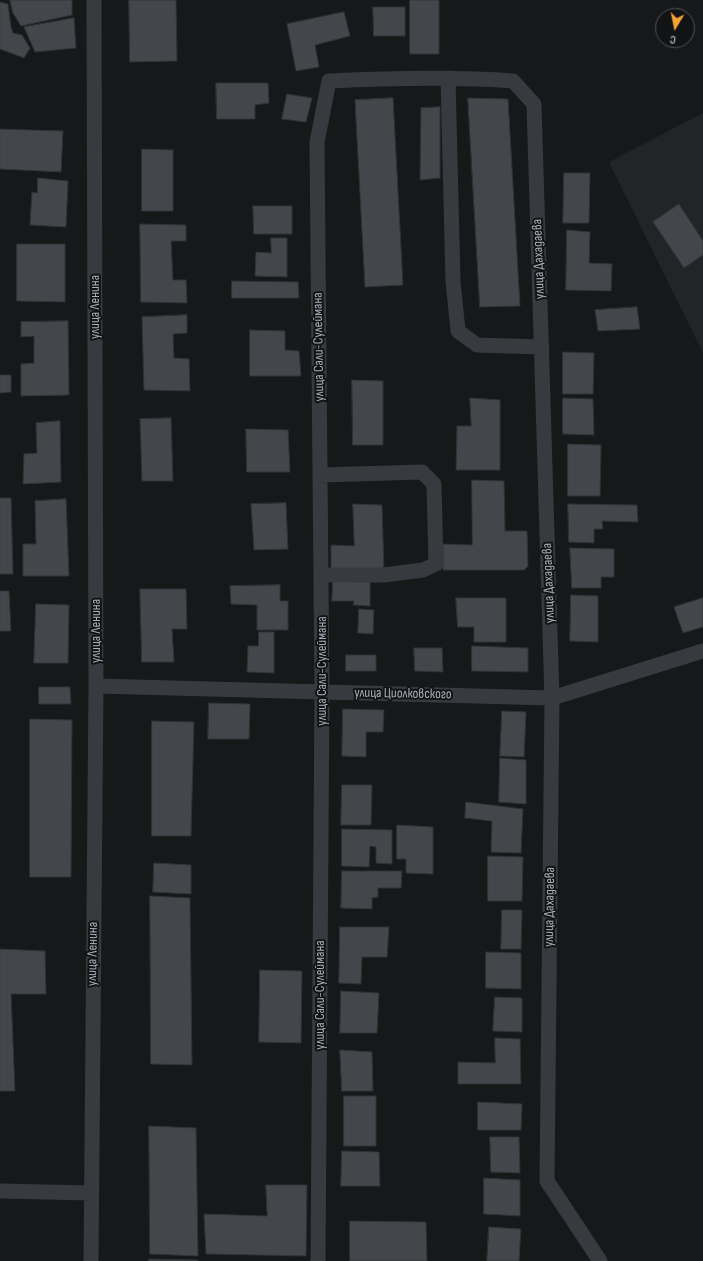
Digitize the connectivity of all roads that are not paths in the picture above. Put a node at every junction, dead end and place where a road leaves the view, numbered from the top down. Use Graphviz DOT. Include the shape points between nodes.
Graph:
graph roads {
  1 [pos="94,0"];
  2 [pos="448,78"];
  3 [pos="329,82"];
  4 [pos="542,347"];
  5 [pos="320,475"];
  6 [pos="321,575"];
  7 [pos="703,651"];
  8 [pos="96,686"];
  9 [pos="322,692"];
  10 [pos="552,698"];
  11 [pos="0,1191"];
  12 [pos="91,1193"];
  13 [pos="91,1261"];
  14 [pos="318,1261"];
  15 [pos="600,1261"];
  1 -- 8 [label="street, улица Ленина"];
  2 -- 3 [label="street, улица Дахадаева"];
  2 -- 4 [label="street, улица Дахадаева" via="513,81 534,104"];
  2 -- 4 [label="street" via="453,281 458,331 477,345"];
  3 -- 5 [label="street, улица Сали-Сулеймана" via="317,142"];
  4 -- 10 [label="street, улица Дахадаева"];
  5 -- 6 [label="street, улица Сали-Сулеймана"];
  5 -- 6 [label="street" via="422,472 434,484 436,564 423,570 384,575"];
  6 -- 9 [label="street, улица Сали-Сулеймана"];
  7 -- 10 [label="street, улица Циолковского"];
  8 -- 9 [label="street, улица Циолковского"];
  8 -- 12 [label="street, улица Ленина"];
  9 -- 10 [label="street, улица Циолковского"];
  9 -- 14 [label="street, улица Сали-Сулеймана"];
  10 -- 15 [label="street, улица Дахадаева" via="547,1181"];
  11 -- 12 [label="street"];
  12 -- 13 [label="street, улица Ленина"];
}
